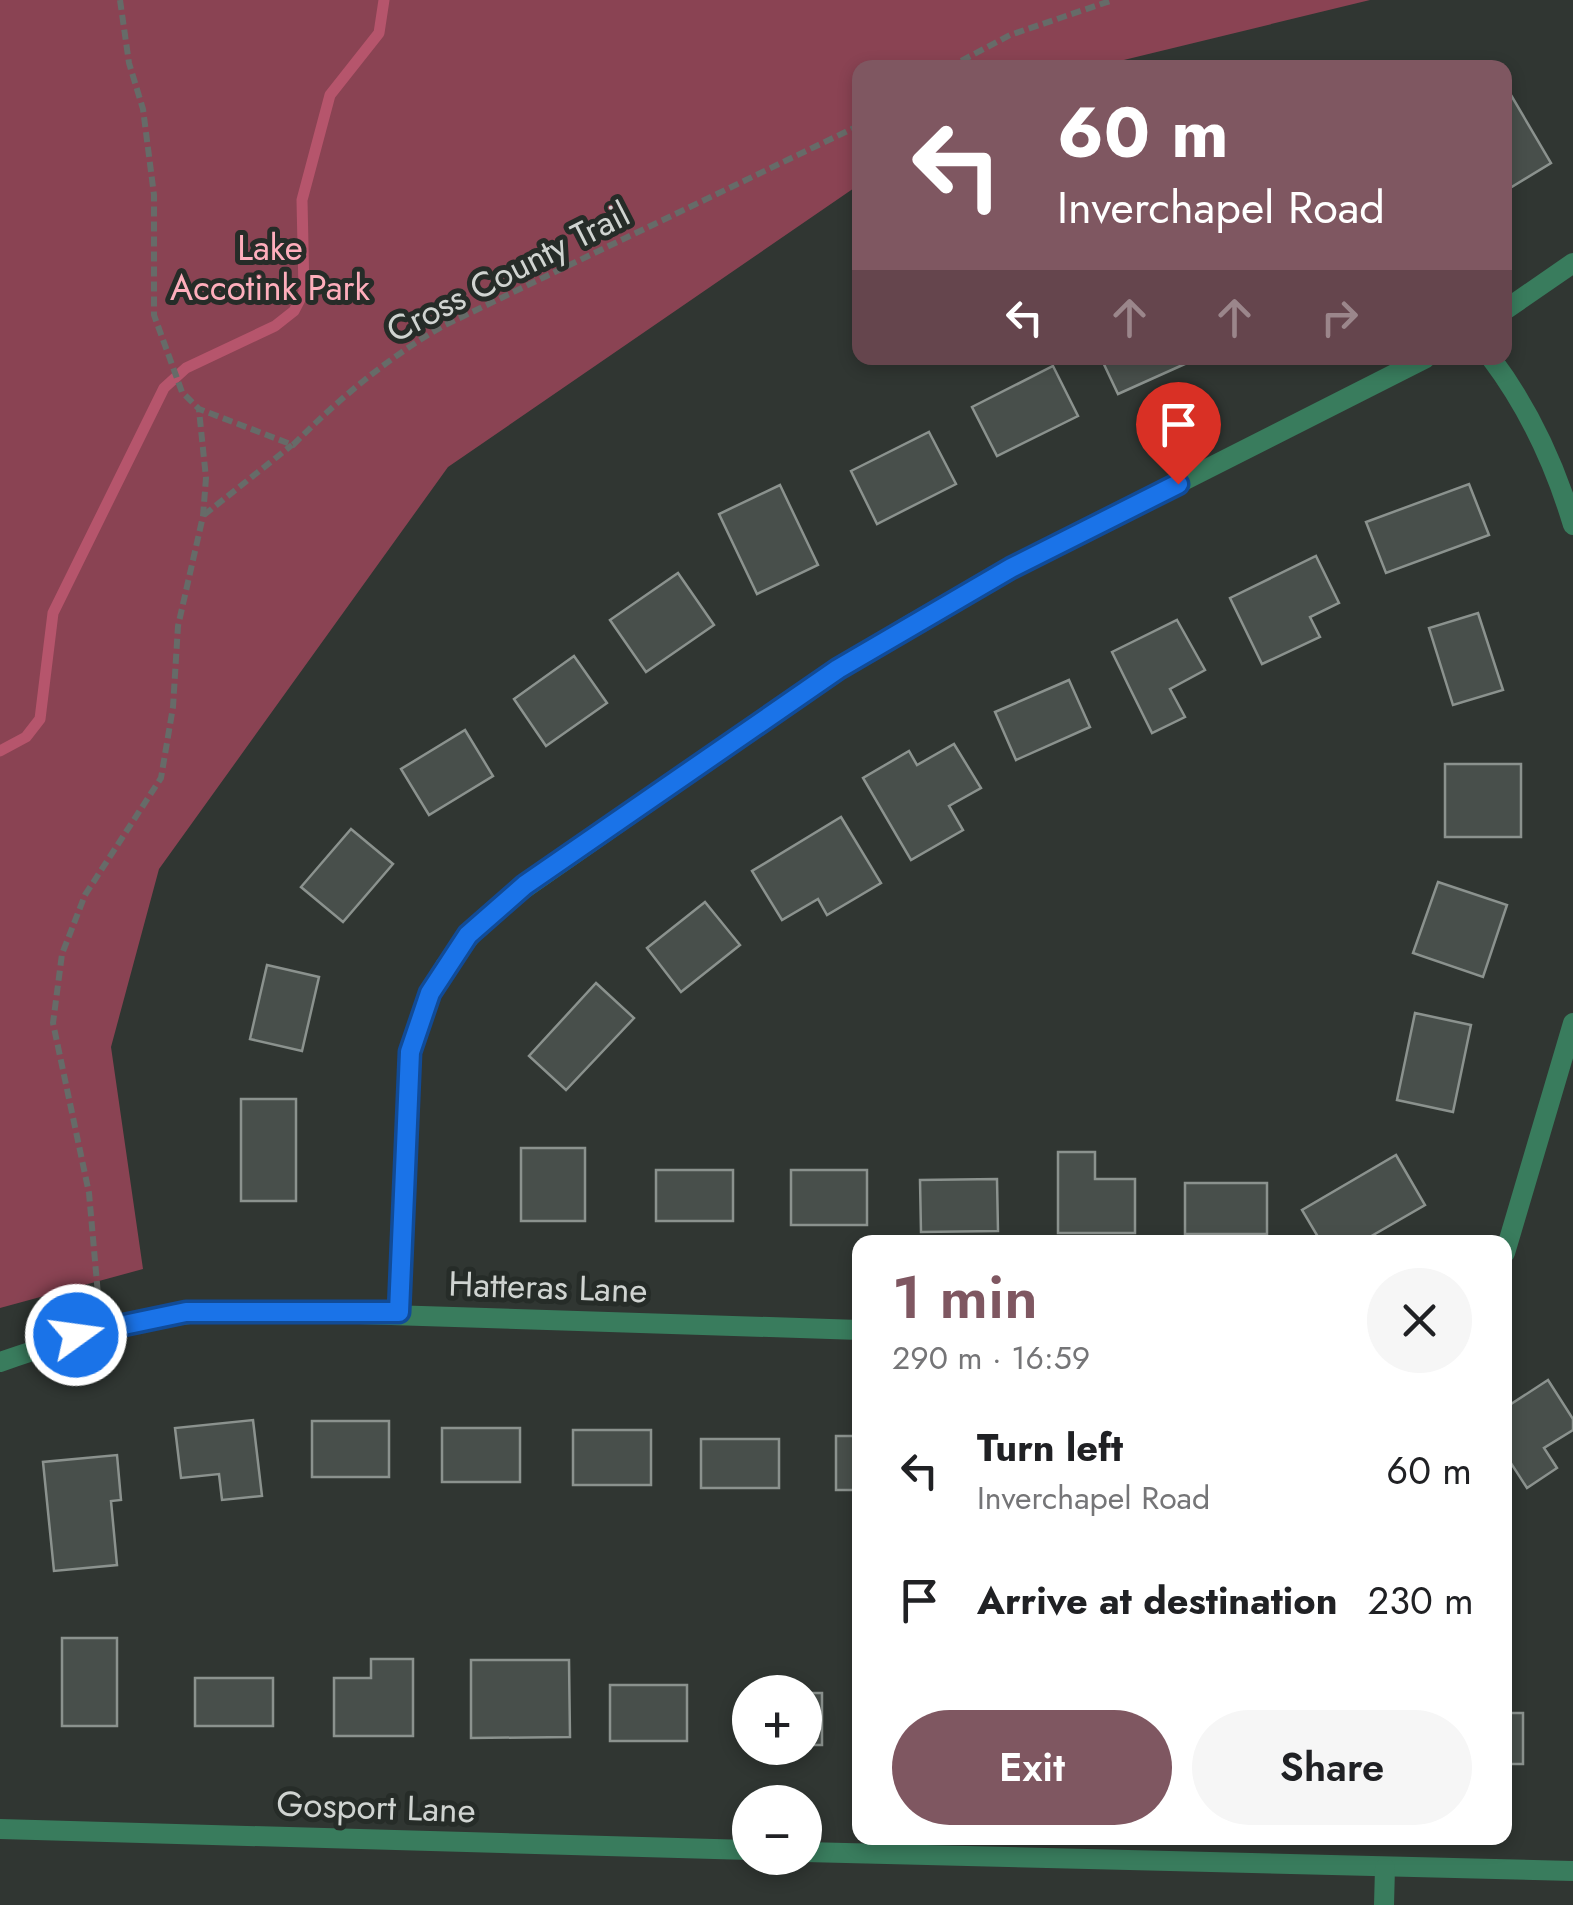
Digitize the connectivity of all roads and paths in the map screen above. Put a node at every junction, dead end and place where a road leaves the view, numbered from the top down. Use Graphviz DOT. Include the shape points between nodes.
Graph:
graph roads {
  1 [pos="120,0"];
  2 [pos="1113,0"];
  3 [pos="963,60"];
  4 [pos="852,130"];
  5 [pos="1573,263"];
  6 [pos="1512,305"];
  7 [pos="1412,365"];
  8 [pos="1495,365"];
  9 [pos="199,409"];
  10 [pos="294,445"];
  11 [pos="204,516"];
  12 [pos="1573,525"];
  13 [pos="1573,1023"];
  14 [pos="1510,1235"];
  15 [pos="399,1312"];
  16 [pos="103,1328"];
  17 [pos="852,1330"];
  18 [pos="0,1362"];
  19 [pos="0,1830"];
  20 [pos="732,1850"];
  21 [pos="822,1852"];
  22 [pos="1385,1868"];
  23 [pos="1573,1871"];
  24 [pos="1384,1905"];
  1 -- 9 [label="path" via="154,195 154,315 182,392"];
  2 -- 3 [label="path" via="1010,35"];
  4 -- 10 [label="path, Cross County Trail" via="474,309 347,391"];
  5 -- 6 [label="street"];
  7 -- 15 [label="street" via="910,624 491,912 445,966 410,1052"];
  8 -- 12 [label="street" via="1535,430"];
  9 -- 10 [label="path"];
  9 -- 11 [label="path"];
  10 -- 11 [label="path, Cross County Trail"];
  11 -- 16 [label="path" via="178,626 161,778 84,895 62,954 53,1022 89,1194"];
  13 -- 14 [label="street"];
  15 -- 16 [label="street, Hatteras Lane" via="202,1311"];
  15 -- 17 [label="street, Hatteras Lane"];
  16 -- 18 [label="street, Hatteras Lane"];
  19 -- 20 [label="street, Gosport Lane"];
  21 -- 22 [label="street"];
  22 -- 23 [label="street"];
  22 -- 24 [label="street"];
}
